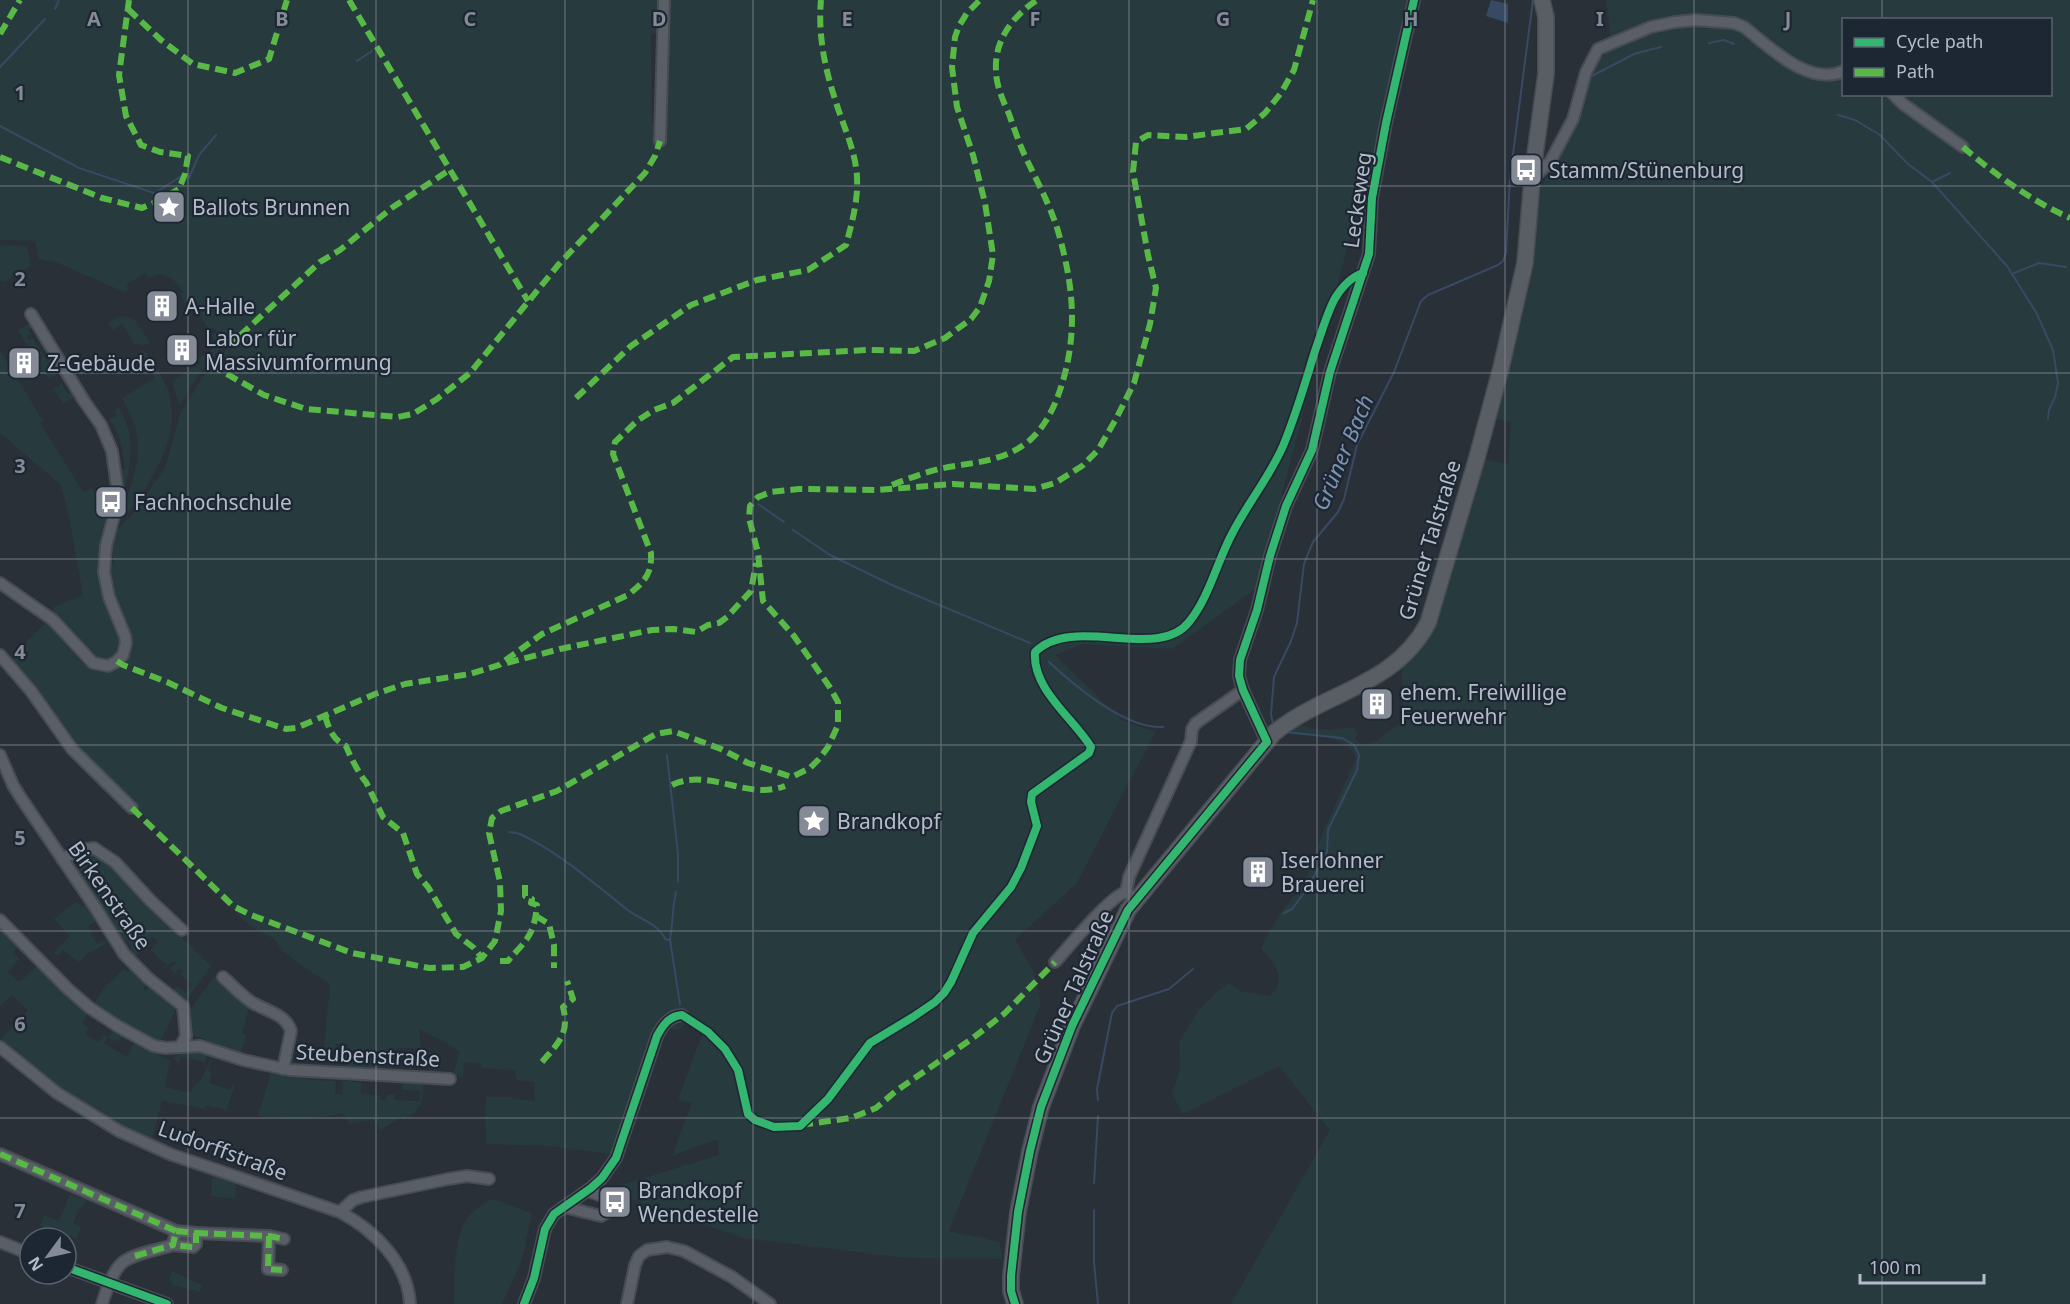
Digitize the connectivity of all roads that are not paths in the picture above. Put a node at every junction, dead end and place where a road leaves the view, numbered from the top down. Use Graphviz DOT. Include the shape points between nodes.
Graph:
graph roads {
  1 [pos="663,0"];
  2 [pos="1414,0"];
  3 [pos="1542,0"];
  4 [pos="1842,72"];
  5 [pos="1895,96"];
  6 [pos="660,141"];
  7 [pos="1963,147"];
  8 [pos="1533,179"];
  9 [pos="31,314"];
  10 [pos="0,583"];
  11 [pos="0,655"];
  12 [pos="1243,690"];
  13 [pos="1275,733"];
  14 [pos="0,755"];
  15 [pos="132,808"];
  16 [pos="62,859"];
  17 [pos="1131,896"];
  18 [pos="0,920"];
  19 [pos="182,930"];
  20 [pos="1055,962"];
  21 [pos="223,977"];
  22 [pos="682,1015"];
  23 [pos="0,1047"];
  24 [pos="180,1047"];
  25 [pos="283,1070"];
  26 [pos="450,1079"];
  27 [pos="0,1154"];
  28 [pos="489,1179"];
  29 [pos="588,1191"];
  30 [pos="564,1207"];
  31 [pos="340,1212"];
  32 [pos="176,1232"];
  33 [pos="196,1233"];
  34 [pos="269,1236"];
  35 [pos="284,1239"];
  36 [pos="0,1242"];
  37 [pos="173,1245"];
  38 [pos="18,1249"];
  39 [pos="282,1270"];
  40 [pos="78,1272"];
  41 [pos="109,1284"];
  42 [pos="102,1304"];
  43 [pos="167,1304"];
  44 [pos="410,1304"];
  45 [pos="524,1304"];
  46 [pos="627,1304"];
  47 [pos="771,1304"];
  48 [pos="1015,1304"];
  1 -- 6 [label="street"];
  2 -- 12 [label="street, Leckeweg" via="1372,198 1369,254 1330,372 1312,450 1286,506 1270,556 1240,660"];
  3 -- 8 [label="main road, Grüner Talstraße" via="1546,17 1546,74"];
  4 -- 8 [label="street" via="1808,73 1744,27 1734,24 1696,20 1651,27 1598,49 1586,72 1573,118 1550,162"];
  5 -- 7 [label="street"];
  8 -- 13 [label="main road, Grüner Talstraße" via="1525,262 1501,368 1428,623 1418,641 1392,666"];
  9 -- 10 [label="street" via="101,425 112,452 117,504 104,572 125,636 123,655 108,666 93,663 52,620"];
  11 -- 15 [label="street" via="72,749"];
  12 -- 13 [label="street, Leckeweg"];
  12 -- 17 [label="street" via="1192,729 1191,741 1129,877"];
  13 -- 17 [label="main road, Grüner Talstraße"];
  14 -- 16 [label="street, Birkenstraße" via="13,785"];
  16 -- 19 [label="street" via="94,848 115,862"];
  16 -- 24 [label="street, Birkenstraße" via="124,954 183,1006 186,1036"];
  17 -- 20 [label="street" via="1121,893"];
  17 -- 48 [label="main road, Grüner Talstraße" via="1072,1026 1041,1107 1017,1217 1011,1276"];
  18 -- 24 [label="street, Steubenstraße" via="90,1008 154,1046"];
  21 -- 25 [label="street, Steubenstraße" via="252,1002 289,1025"];
  22 -- 29 [label="street" via="667,1021 657,1036 616,1158"];
  23 -- 31 [label="street, Ludorffstraße" via="57,1093 127,1135 170,1154"];
  24 -- 25 [label="street, Steubenstraße" via="200,1046"];
  25 -- 26 [label="street, Steubenstraße"];
  27 -- 32 [label="street"];
  28 -- 31 [label="street" via="467,1176 363,1197"];
  29 -- 30 [label="street"];
  29 -- 30 [label="street" via="607,1198 611,1208 608,1212 601,1216"];
  30 -- 45 [label="street" via="545,1229"];
  31 -- 44 [label="street, Ludorffstraße" via="386,1248 404,1279"];
  32 -- 33 [label="street"];
  32 -- 37 [label="street"];
  33 -- 34 [label="street"];
  33 -- 37 [label="street" via="193,1247"];
  34 -- 35 [label="street"];
  34 -- 39 [label="street" via="268,1269"];
  36 -- 38 [label="street"];
  37 -- 41 [label="street" via="127,1259"];
  40 -- 41 [label="street"];
  41 -- 42 [label="street"];
  41 -- 43 [label="street"];
  46 -- 47 [label="street" via="639,1256 667,1247 684,1251 732,1277"];
}
